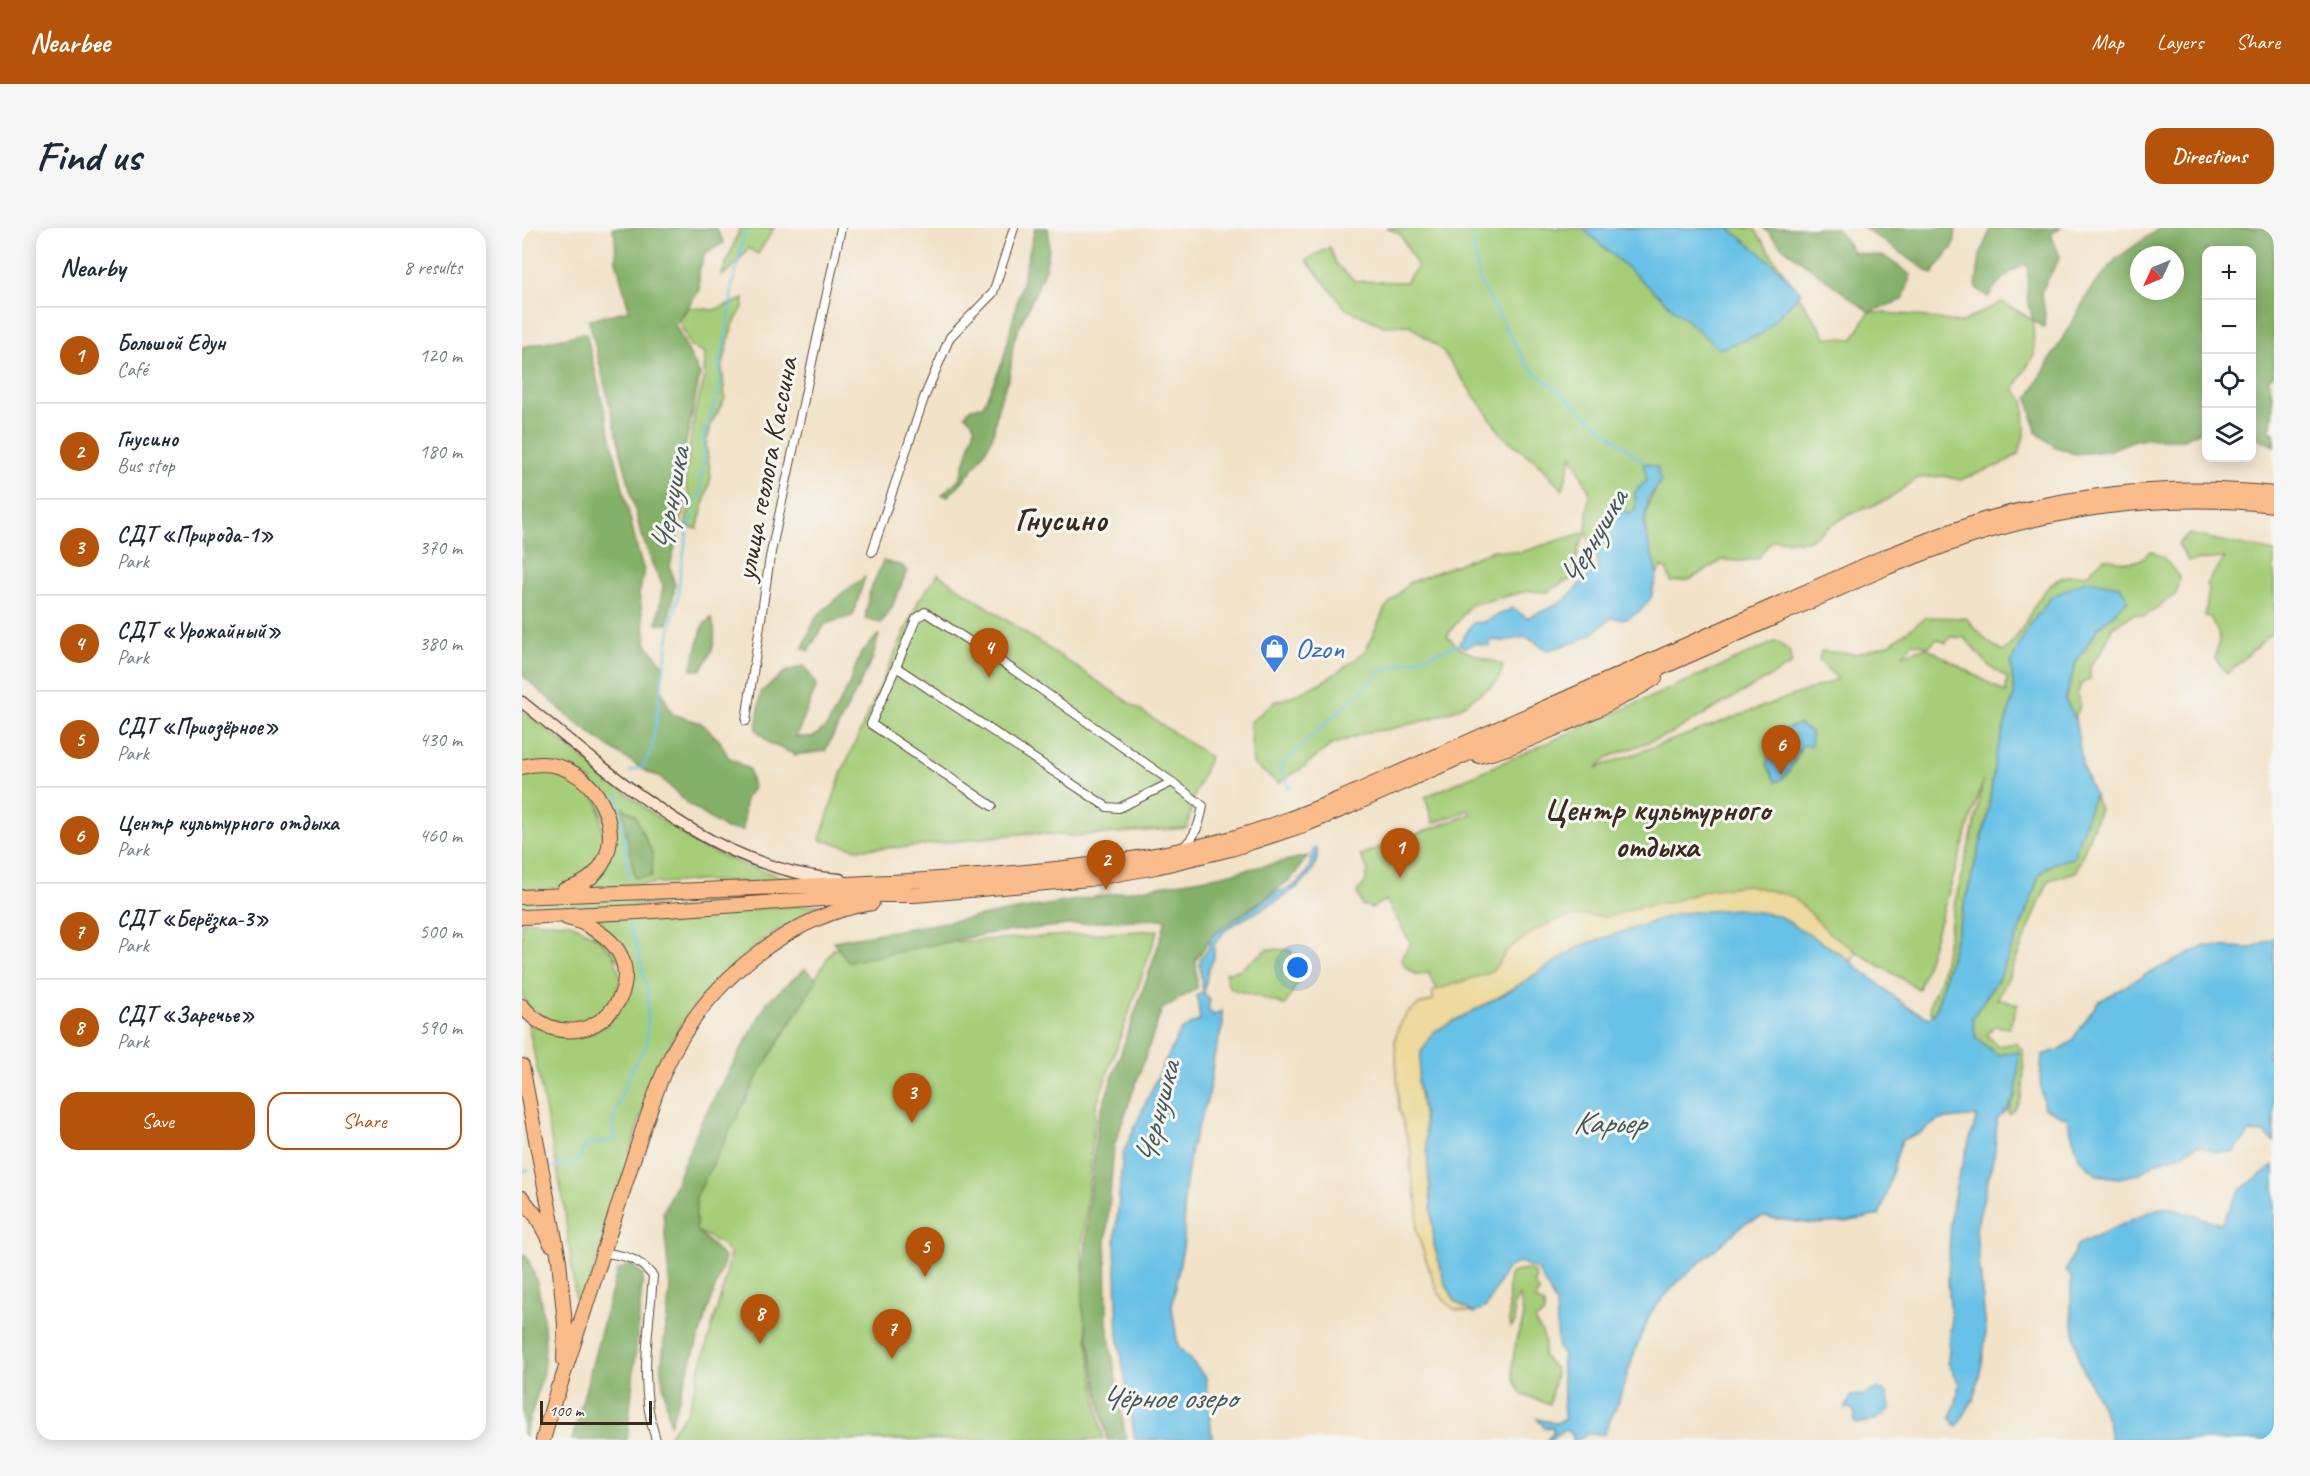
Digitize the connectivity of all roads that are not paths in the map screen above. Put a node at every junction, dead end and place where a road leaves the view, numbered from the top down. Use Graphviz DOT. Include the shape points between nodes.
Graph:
graph roads {
  1 [pos="841,228"];
  2 [pos="1014,228"];
  3 [pos="2274,494"];
  4 [pos="2274,505"];
  5 [pos="872,552"];
  6 [pos="896,667"];
  7 [pos="522,702"];
  8 [pos="746,721"];
  9 [pos="522,767"];
  10 [pos="1172,782"];
  11 [pos="992,806"];
  12 [pos="1178,851"];
  13 [pos="913,880"];
  14 [pos="915,895"];
  15 [pos="542,896"];
  16 [pos="522,897"];
  17 [pos="550,916"];
  18 [pos="522,917"];
  19 [pos="522,1006"];
  20 [pos="522,1066"];
  21 [pos="522,1198"];
  22 [pos="604,1252"];
  23 [pos="559,1260"];
  24 [pos="557,1395"];
  25 [pos="543,1440"];
  26 [pos="656,1440"];
  1 -- 8 [label="street, улица геолога Кассина" via="770,557"];
  2 -- 5 [label="street" via="993,292 950,336 924,398"];
  3 -- 12 [label="highway" via="2194,488 2149,491 2024,510 1959,528 1884,557 1335,801 1258,830"];
  4 -- 14 [label="highway" via="2163,501 2094,508 1993,530 1887,567 1304,825 1156,867 1089,879"];
  6 -- 10 [label="street" via="1107,807 1119,808"];
  6 -- 10 [label="street" via="916,619 926,612"];
  6 -- 11 [label="street" via="871,724"];
  7 -- 13 [label="main road" via="660,809 722,846 779,869 819,877"];
  9 -- 15 [label="highway" via="545,763 580,777 601,800 610,828 606,858 593,876 576,888"];
  10 -- 12 [label="street" via="1203,806 1193,837"];
  12 -- 13 [label="highway" via="1044,872"];
  13 -- 15 [label="highway"];
  14 -- 17 [label="highway"];
  14 -- 22 [label="highway" via="864,904 804,926 750,960 704,1006 679,1041 658,1088"];
  15 -- 16 [label="highway"];
  17 -- 18 [label="highway"];
  17 -- 19 [label="highway" via="586,924 611,942 625,970 622,994 605,1018 573,1032 548,1027"];
  20 -- 23 [label="highway"];
  21 -- 23 [label="highway" via="537,1216"];
  22 -- 24 [label="highway"];
  22 -- 26 [label="street" via="643,1264 654,1276 645,1379 648,1414"];
  23 -- 24 [label="highway" via="565,1340"];
  24 -- 25 [label="highway"];
}
